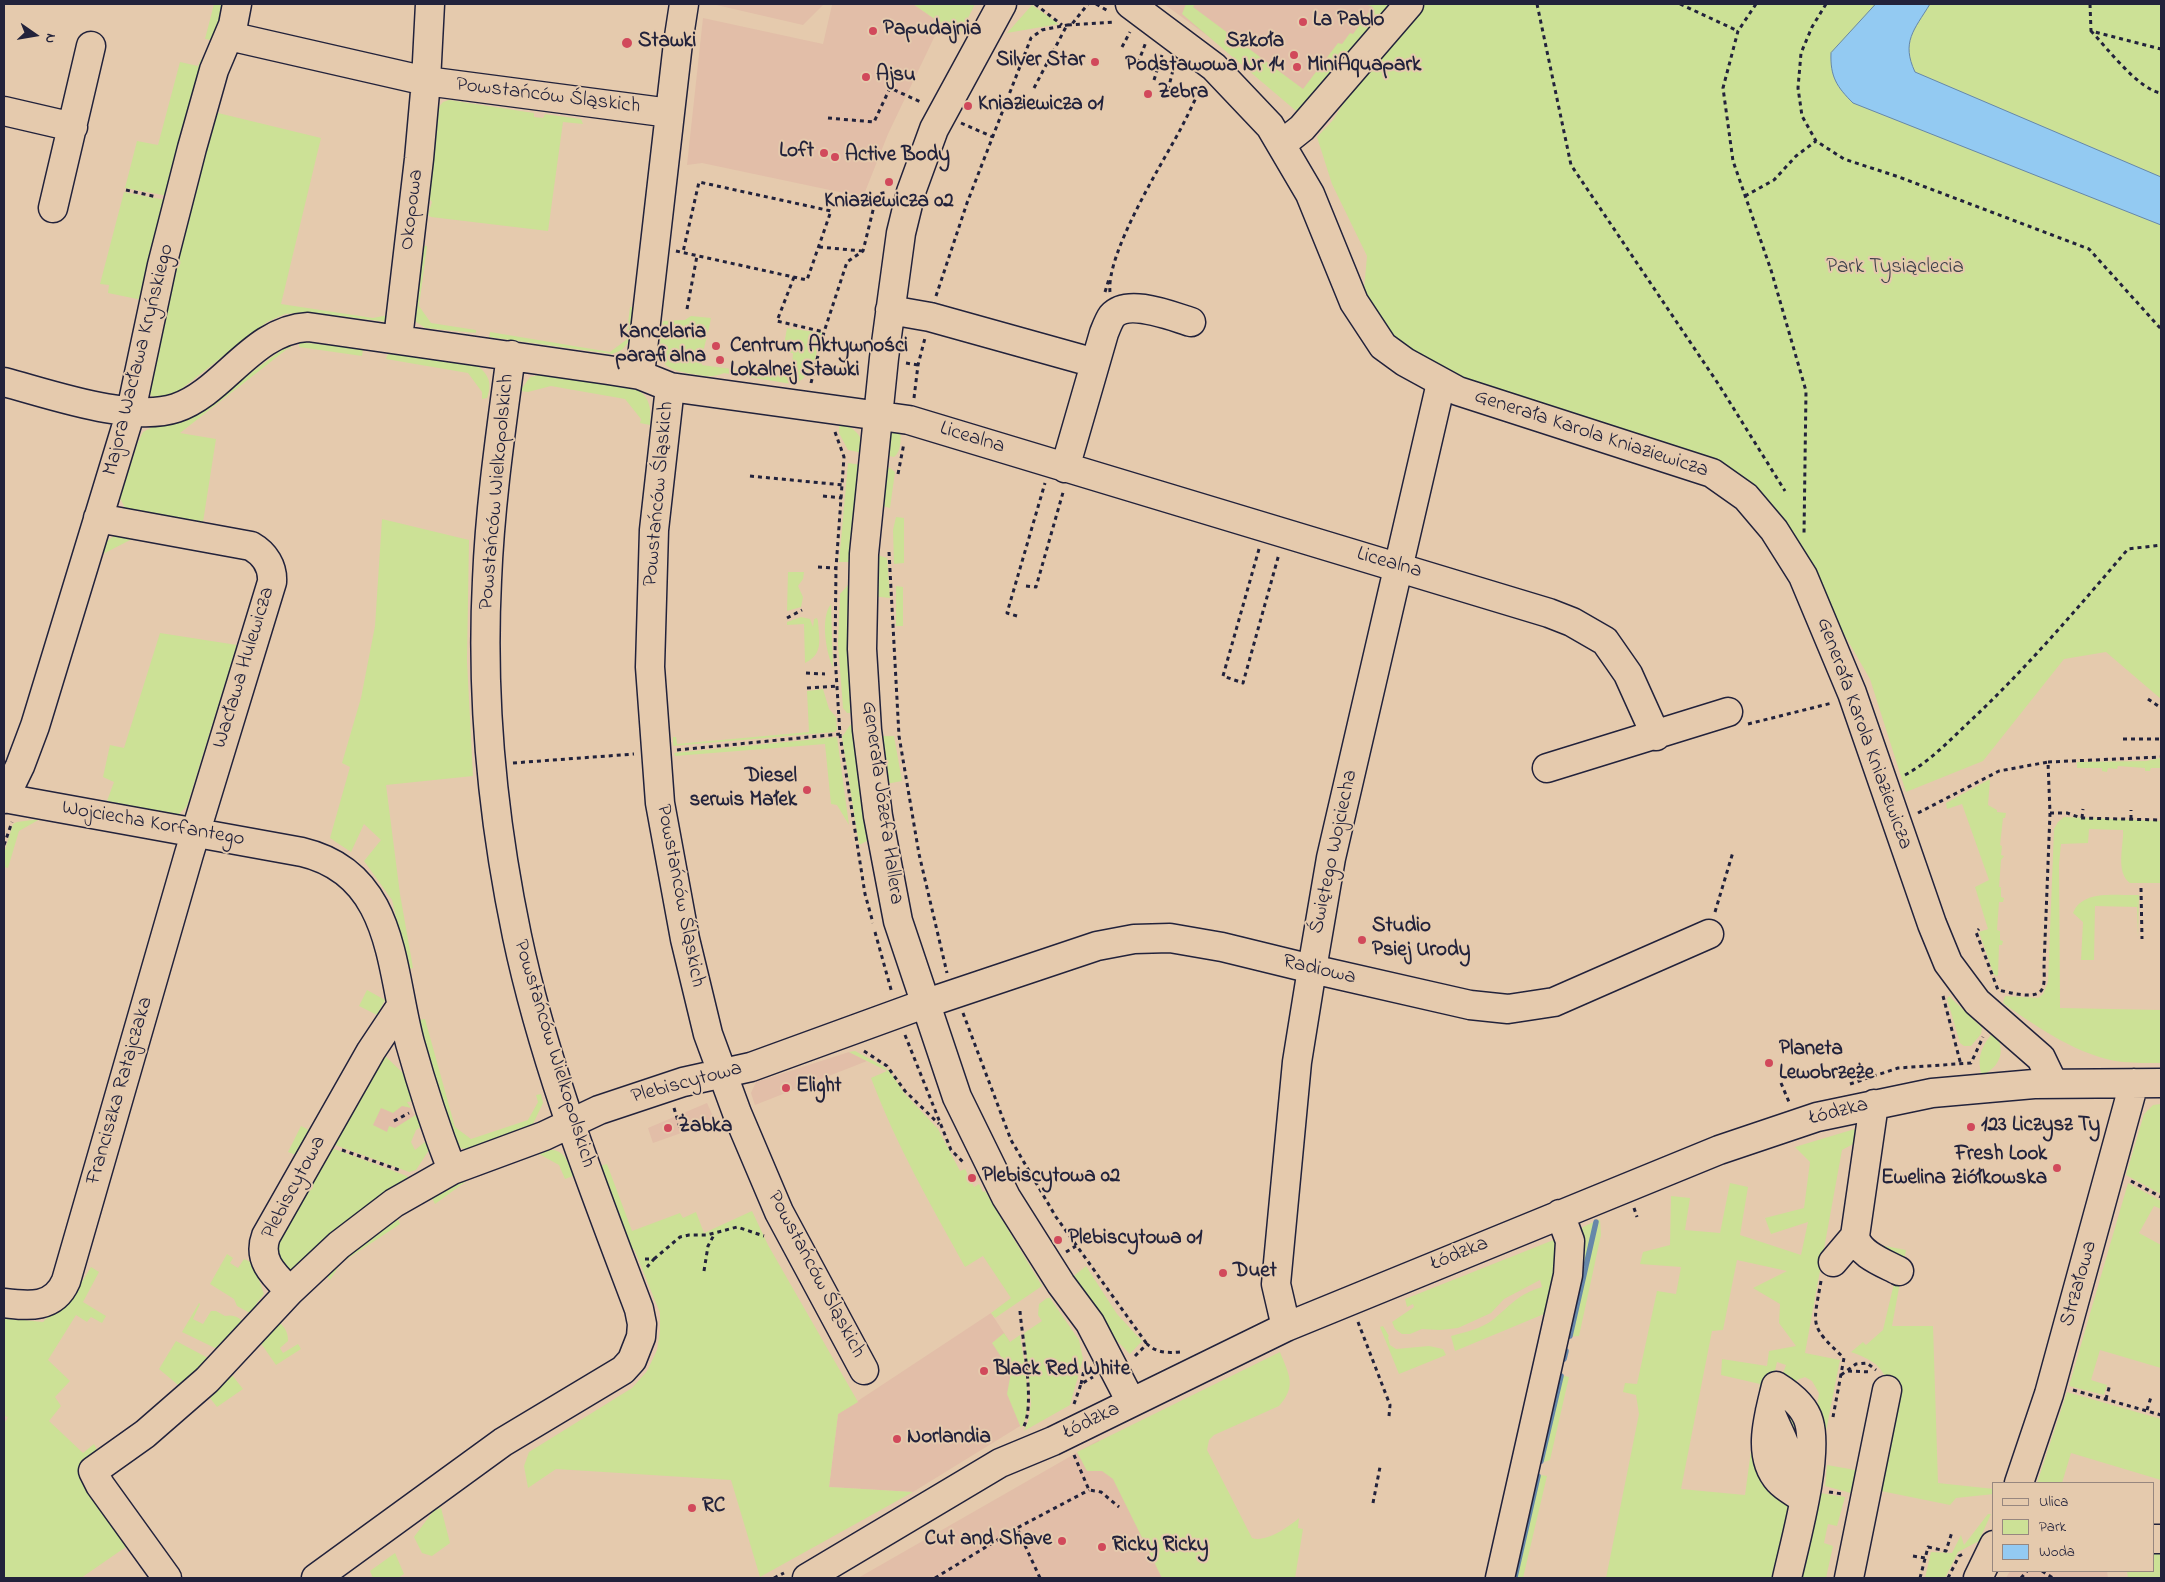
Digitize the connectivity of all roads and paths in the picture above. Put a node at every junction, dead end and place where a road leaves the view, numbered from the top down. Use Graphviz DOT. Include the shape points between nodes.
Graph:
graph roads {
  1 [pos="237,4"];
  2 [pos="430,4"];
  3 [pos="684,4"];
  4 [pos="1035,4"];
  5 [pos="1088,4"];
  6 [pos="1096,4"];
  7 [pos="1409,4"];
  8 [pos="1537,4"];
  9 [pos="1680,4"];
  10 [pos="1756,4"];
  11 [pos="1826,4"];
  12 [pos="2090,4"];
  13 [pos="1004,9"];
  14 [pos="1124,16"];
  15 [pos="1067,25"];
  16 [pos="1738,31"];
  17 [pos="2091,31"];
  18 [pos="229,36"];
  19 [pos="1152,43"];
  20 [pos="92,46"];
  21 [pos="1122,47"];
  22 [pos="2161,49"];
  23 [pos="1169,56"];
  24 [pos="1138,63"];
  25 [pos="1182,67"];
  26 [pos="1154,80"];
  27 [pos="426,81"];
  28 [pos="1203,84"];
  29 [pos="1034,88"];
  30 [pos="1168,90"];
  31 [pos="2161,93"];
  32 [pos="927,105"];
  33 [pos="4,111"];
  34 [pos="670,113"];
  35 [pos="828,118"];
  36 [pos="954,120"];
  37 [pos="73,127"];
  38 [pos="993,137"];
  39 [pos="1816,141"];
  40 [pos="1282,144"];
  41 [pos="126,190"];
  42 [pos="1745,196"];
  43 [pos="180,201"];
  44 [pos="53,208"];
  45 [pos="655,246"];
  46 [pos="819,247"];
  47 [pos="863,251"];
  48 [pos="683,252"];
  49 [pos="697,256"];
  50 [pos="794,277"];
  51 [pos="1109,279"];
  52 [pos="1108,306"];
  53 [pos="687,309"];
  54 [pos="890,310"];
  55 [pos="930,317"];
  56 [pos="1191,322"];
  57 [pos="2161,329"];
  58 [pos="824,332"];
  59 [pos="398,339"];
  60 [pos="511,355"];
  61 [pos="1095,363"];
  62 [pos="640,376"];
  63 [pos="4,382"];
  64 [pos="1441,383"];
  65 [pos="670,387"];
  66 [pos="131,411"];
  67 [pos="878,418"];
  68 [pos="909,420"];
  69 [pos="833,427"];
  70 [pos="844,456"];
  71 [pos="750,476"];
  72 [pos="1058,477"];
  73 [pos="896,482"];
  74 [pos="843,484"];
  75 [pos="1785,491"];
  76 [pos="823,496"];
  77 [pos="842,498"];
  78 [pos="98,518"];
  79 [pos="1804,541"];
  80 [pos="1260,543"];
  81 [pos="889,544"];
  82 [pos="2161,545"];
  83 [pos="1280,548"];
  84 [pos="1399,566"];
  85 [pos="818,567"];
  86 [pos="836,568"];
  87 [pos="1026,586"];
  88 [pos="802,610"];
  89 [pos="1017,616"];
  90 [pos="787,618"];
  91 [pos="806,672"];
  92 [pos="825,674"];
  93 [pos="837,686"];
  94 [pos="807,688"];
  95 [pos="2148,699"];
  96 [pos="1839,701"];
  97 [pos="2161,708"];
  98 [pos="1728,712"];
  99 [pos="840,734"];
  100 [pos="1656,736"];
  101 [pos="2123,739"];
  102 [pos="2161,739"];
  103 [pos="672,750"];
  104 [pos="515,754"];
  105 [pos="2161,757"];
  106 [pos="2048,762"];
  107 [pos="516,763"];
  108 [pos="638,763"];
  109 [pos="1547,768"];
  110 [pos="516,773"];
  111 [pos="1903,776"];
  112 [pos="4,798"];
  113 [pos="2083,809"];
  114 [pos="2131,810"];
  115 [pos="2050,813"];
  116 [pos="1916,814"];
  117 [pos="2082,818"];
  118 [pos="2131,819"];
  119 [pos="2161,820"];
  120 [pos="196,832"];
  121 [pos="2043,833"];
  122 [pos="2049,833"];
  123 [pos="1733,852"];
  124 [pos="2042,875"];
  125 [pos="2047,875"];
  126 [pos="2141,888"];
  127 [pos="1979,929"];
  128 [pos="1709,934"];
  129 [pos="2142,939"];
  130 [pos="1312,970"];
  131 [pos="1942,992"];
  132 [pos="954,996"];
  133 [pos="924,1004"];
  134 [pos="400,1006"];
  135 [pos="859,1048"];
  136 [pos="1961,1065"];
  137 [pos="721,1073"];
  138 [pos="1781,1083"];
  139 [pos="2053,1083"];
  140 [pos="2134,1083"];
  141 [pos="2161,1083"];
  142 [pos="1874,1104"];
  143 [pos="1791,1105"];
  144 [pos="673,1106"];
  145 [pos="412,1111"];
  146 [pos="394,1121"];
  147 [pos="570,1124"];
  148 [pos="942,1127"];
  149 [pos="681,1131"];
  150 [pos="335,1147"];
  151 [pos="452,1170"];
  152 [pos="406,1173"];
  153 [pos="2123,1176"];
  154 [pos="2161,1197"];
  155 [pos="1560,1214"];
  156 [pos="767,1232"];
  157 [pos="715,1233"];
  158 [pos="1855,1236"];
  159 [pos="654,1259"];
  160 [pos="1828,1268"];
  161 [pos="704,1271"];
  162 [pos="1900,1271"];
  163 [pos="290,1291"];
  164 [pos="4,1303"];
  165 [pos="1020,1311"];
  166 [pos="1355,1315"];
  167 [pos="1286,1327"];
  168 [pos="1147,1344"];
  169 [pos="864,1370"];
  170 [pos="1848,1370"];
  171 [pos="1841,1375"];
  172 [pos="1882,1380"];
  173 [pos="2110,1384"];
  174 [pos="2077,1391"];
  175 [pos="2151,1397"];
  176 [pos="2106,1399"];
  177 [pos="1131,1402"];
  178 [pos="2146,1410"];
  179 [pos="2161,1415"];
  180 [pos="1389,1416"];
  181 [pos="1832,1420"];
  182 [pos="1019,1436"];
  183 [pos="1072,1452"];
  184 [pos="1380,1467"];
  185 [pos="2019,1482"];
  186 [pos="1089,1490"];
  187 [pos="1805,1492"];
  188 [pos="1866,1499"];
  189 [pos="1373,1503"];
  190 [pos="1119,1508"];
  191 [pos="1017,1528"];
  192 [pos="1952,1532"];
  193 [pos="1992,1549"];
  194 [pos="1913,1556"];
  195 [pos="1925,1558"];
  196 [pos="167,1578"];
  197 [pos="316,1578"];
  198 [pos="807,1578"];
  199 [pos="935,1578"];
  200 [pos="1040,1578"];
  201 [pos="1500,1578"];
  202 [pos="1787,1578"];
  203 [pos="1849,1578"];
  204 [pos="1920,1578"];
  205 [pos="1978,1578"];
  1 -- 18 [label="street, Majora Wacława Kryńskiego"];
  2 -- 27 [label="street, Okopowa"];
  3 -- 34 [label="street, Powstańców Śląskich"];
  4 -- 15 [label="path"];
  5 -- 15 [label="path"];
  6 -- 14 [label="path"];
  7 -- 40 [label="street" via="1302,128"];
  8 -- 75 [label="path" via="1571,164 1714,377"];
  9 -- 16 [label="path"];
  10 -- 16 [label="path"];
  11 -- 39 [label="path" via="1802,53 1798,88 1802,116"];
  12 -- 17 [label="path"];
  13 -- 54 [label="street, Generała Józefa Hallera" via="958,82 923,156 906,210"];
  14 -- 15 [label="path"];
  14 -- 21 [label="path"];
  14 -- 40 [label="street, Generała Karola Kniaziewicza" via="1229,81"];
  15 -- 29 [label="path"];
  15 -- 38 [label="path" via="1042,30 1031,38"];
  16 -- 42 [label="path" via="1724,88 1733,161"];
  17 -- 22 [label="path"];
  17 -- 31 [label="path" via="2152,91"];
  18 -- 27 [label="street"];
  18 -- 43 [label="street, Majora Wacława Kryńskiego" via="214,70"];
  19 -- 24 [label="path" via="1147,39"];
  20 -- 37 [label="street"];
  23 -- 26 [label="path" via="1162,52"];
  25 -- 30 [label="path" via="1175,61"];
  27 -- 34 [label="street, Powstańców Śląskich"];
  27 -- 59 [label="street, Okopowa"];
  28 -- 51 [label="path" via="1126,233"];
  32 -- 35 [label="path" via="890,88 874,122"];
  33 -- 37 [label="street"];
  34 -- 45 [label="street, Powstańców Śląskich"];
  36 -- 38 [label="path"];
  37 -- 44 [label="street"];
  38 -- 55 [label="path" via="949,255"];
  39 -- 42 [label="path" via="1796,156 1774,180"];
  39 -- 57 [label="path" via="1844,159 2089,249"];
  40 -- 64 [label="street, Generała Karola Kniaziewicza" via="1310,194 1354,302 1368,325 1383,346"];
  41 -- 43 [label="path"];
  42 -- 79 [label="path" via="1771,270 1806,392"];
  43 -- 66 [label="street, Majora Wacława Kryńskiego" via="162,266"];
  45 -- 48 [label="path"];
  45 -- 62 [label="street, Powstańców Śląskich"];
  46 -- 47 [label="path"];
  46 -- 48 [label="path" via="831,212 699,182"];
  46 -- 50 [label="path" via="807,280"];
  48 -- 49 [label="path"];
  49 -- 50 [label="path"];
  49 -- 53 [label="path"];
  50 -- 58 [label="path" via="777,321"];
  51 -- 52 [label="path"];
  51 -- 52 [label="path"];
  52 -- 56 [label="street" via="1148,310"];
  52 -- 61 [label="street"];
  54 -- 55 [label="street"];
  54 -- 67 [label="street, Generała Józefa Hallera"];
  55 -- 61 [label="street"];
  55 -- 68 [label="path"];
  59 -- 60 [label="street, Licealna"];
  59 -- 66 [label="street, Licealna" via="308,328 289,330 271,338 186,404 166,411"];
  60 -- 62 [label="street, Licealna"];
  60 -- 147 [label="street, Powstańców Wielkopolskich" via="486,581 491,765 517,936"];
  61 -- 72 [label="street"];
  62 -- 65 [label="street, Licealna"];
  63 -- 66 [label="street, Licealna"];
  64 -- 84 [label="street, Świętego Wojciecha"];
  64 -- 139 [label="street, Generała Karola Kniaziewicza" via="1472,396 1712,473 1746,497 1774,530 1806,585 1852,693 1948,963 1977,1002 2041,1058"];
  65 -- 67 [label="street, Licealna"];
  65 -- 137 [label="street, Powstańców Śląskich" via="654,530 651,600 650,667 655,752 660,803 685,939"];
  66 -- 78 [label="street, Majora Wacława Kryńskiego"];
  67 -- 68 [label="street, Licealna"];
  67 -- 133 [label="street, Generała Józefa Hallera" via="862,588 867,730 878,816 898,921"];
  68 -- 72 [label="street, Licealna"];
  68 -- 73 [label="path"];
  69 -- 70 [label="path"];
  71 -- 74 [label="path"];
  72 -- 84 [label="street, Licealna"];
  72 -- 87 [label="path" via="1036,587"];
  72 -- 89 [label="path" via="1007,613"];
  76 -- 77 [label="path"];
  78 -- 112 [label="street, Majora Wacława Kryńskiego" via="32,735"];
  78 -- 120 [label="street, Wacława Hulewicza" via="248,545 259,551 272,571 271,586"];
  80 -- 83 [label="path" via="1223,676 1243,683"];
  81 -- 132 [label="path" via="899,736 919,854"];
  82 -- 111 [label="path" via="2128,549 2063,626 1989,704 1932,757"];
  84 -- 100 [label="street, Licealna" via="1556,616 1605,641 1632,680"];
  84 -- 130 [label="street, Świętego Wojciecha" via="1360,761 1330,865"];
  85 -- 86 [label="path"];
  88 -- 90 [label="path"];
  91 -- 92 [label="path"];
  93 -- 94 [label="path"];
  95 -- 97 [label="path"];
  96 -- 98 [label="path" via="1732,728"];
  98 -- 100 [label="street"];
  99 -- 103 [label="path"];
  100 -- 109 [label="street"];
  101 -- 102 [label="path"];
  104 -- 107 [label="path"];
  105 -- 106 [label="path"];
  106 -- 115 [label="path"];
  106 -- 116 [label="path" via="1999,771"];
  107 -- 108 [label="path" via="638,753"];
  107 -- 110 [label="path"];
  112 -- 120 [label="street, Wojciecha Korfantego"];
  113 -- 117 [label="path"];
  114 -- 118 [label="path"];
  115 -- 117 [label="path" via="2067,812"];
  115 -- 122 [label="path"];
  117 -- 118 [label="path"];
  118 -- 119 [label="path"];
  120 -- 134 [label="street, Wojciecha Korfantego" via="324,858 357,881 370,896 387,934"];
  120 -- 164 [label="street, Franciszka Ratajczaka" via="66,1281 57,1294 41,1304"];
  121 -- 122 [label="path"];
  122 -- 125 [label="path"];
  123 -- 128 [label="path"];
  124 -- 125 [label="path"];
  125 -- 127 [label="path" via="2041,966 2043,987 2039,992 2033,995 1998,990 1976,932"];
  126 -- 129 [label="path"];
  128 -- 130 [label="street, Radiowa" via="1554,1002 1520,1008 1477,1006"];
  130 -- 132 [label="street, Radiowa" via="1222,947 1170,938 1134,939 1097,946"];
  130 -- 167 [label="street, Świętego Wojciecha" via="1297,1062 1276,1284"];
  131 -- 136 [label="path"];
  132 -- 133 [label="street, Radiowa"];
  132 -- 168 [label="path" via="1011,1140 1056,1217"];
  133 -- 137 [label="street, Plebiscytowa" via="752,1067"];
  133 -- 177 [label="street, Generała Józefa Hallera" via="957,1097 999,1184 1061,1284 1090,1323"];
  134 -- 151 [label="street"];
  134 -- 163 [label="street, Plebiscytowa" via="366,1059 266,1236 263,1248 265,1261"];
  135 -- 148 [label="path" via="887,1066 905,1092"];
  137 -- 147 [label="street, Plebiscytowa" via="599,1110"];
  137 -- 169 [label="street, Powstańców Śląskich" via="779,1212"];
  138 -- 143 [label="path"];
  139 -- 140 [label="street, Łódzka"];
  139 -- 142 [label="street, Łódzka" via="1972,1088"];
  140 -- 141 [label="street, Łódzka"];
  140 -- 185 [label="street, Strzałowa" via="2049,1394"];
  142 -- 155 [label="street, Łódzka" via="1817,1117 1718,1150"];
  142 -- 158 [label="street"];
  144 -- 149 [label="path"];
  145 -- 146 [label="path"];
  147 -- 151 [label="street, Plebiscytowa"];
  147 -- 197 [label="street, Powstańców Wielkopolskich" via="639,1309 641,1337 632,1360 611,1379 503,1442"];
  150 -- 152 [label="path"];
  151 -- 163 [label="street, Plebiscytowa" via="394,1203 339,1245"];
  153 -- 154 [label="path"];
  155 -- 167 [label="street, Łódzka"];
  155 -- 201 [label="street" via="1570,1241 1568,1275"];
  156 -- 157 [label="path" via="771,1240 737,1227"];
  157 -- 159 [label="path" via="680,1237"];
  157 -- 161 [label="path" via="708,1246"];
  158 -- 160 [label="street"];
  158 -- 162 [label="street" via="1862,1249"];
  160 -- 171 [label="path" via="1814,1321 1823,1339 1844,1358"];
  163 -- 196 [label="street, Plebiscytowa" via="207,1380 145,1434 93,1470 100,1485"];
  165 -- 182 [label="path" via="1029,1404 1027,1421"];
  166 -- 180 [label="path" via="1390,1405"];
  167 -- 177 [label="street, Łódzka"];
  170 -- 171 [label="path"];
  170 -- 172 [label="path"];
  170 -- 172 [label="path" via="1867,1362"];
  171 -- 181 [label="path"];
  172 -- 188 [label="street"];
  173 -- 176 [label="path"];
  174 -- 176 [label="path"];
  175 -- 178 [label="path"];
  176 -- 178 [label="path"];
  177 -- 198 [label="street, Łódzka" via="1000,1463"];
  178 -- 179 [label="path"];
  183 -- 186 [label="path"];
  184 -- 189 [label="path"];
  186 -- 190 [label="path" via="1101,1492"];
  186 -- 191 [label="path"];
  187 -- 187 [label="street" via="1810,1463 1809,1422 1801,1408 1776,1386 1766,1432 1767,1456 1781,1483"];
  187 -- 188 [label="path"];
  187 -- 202 [label="street"];
  188 -- 203 [label="street"];
  191 -- 199 [label="path"];
  191 -- 200 [label="path"];
  192 -- 195 [label="path" via="1946,1551 1928,1547"];
  193 -- 205 [label="street"];
  194 -- 195 [label="path"];
  195 -- 204 [label="path"];
}
